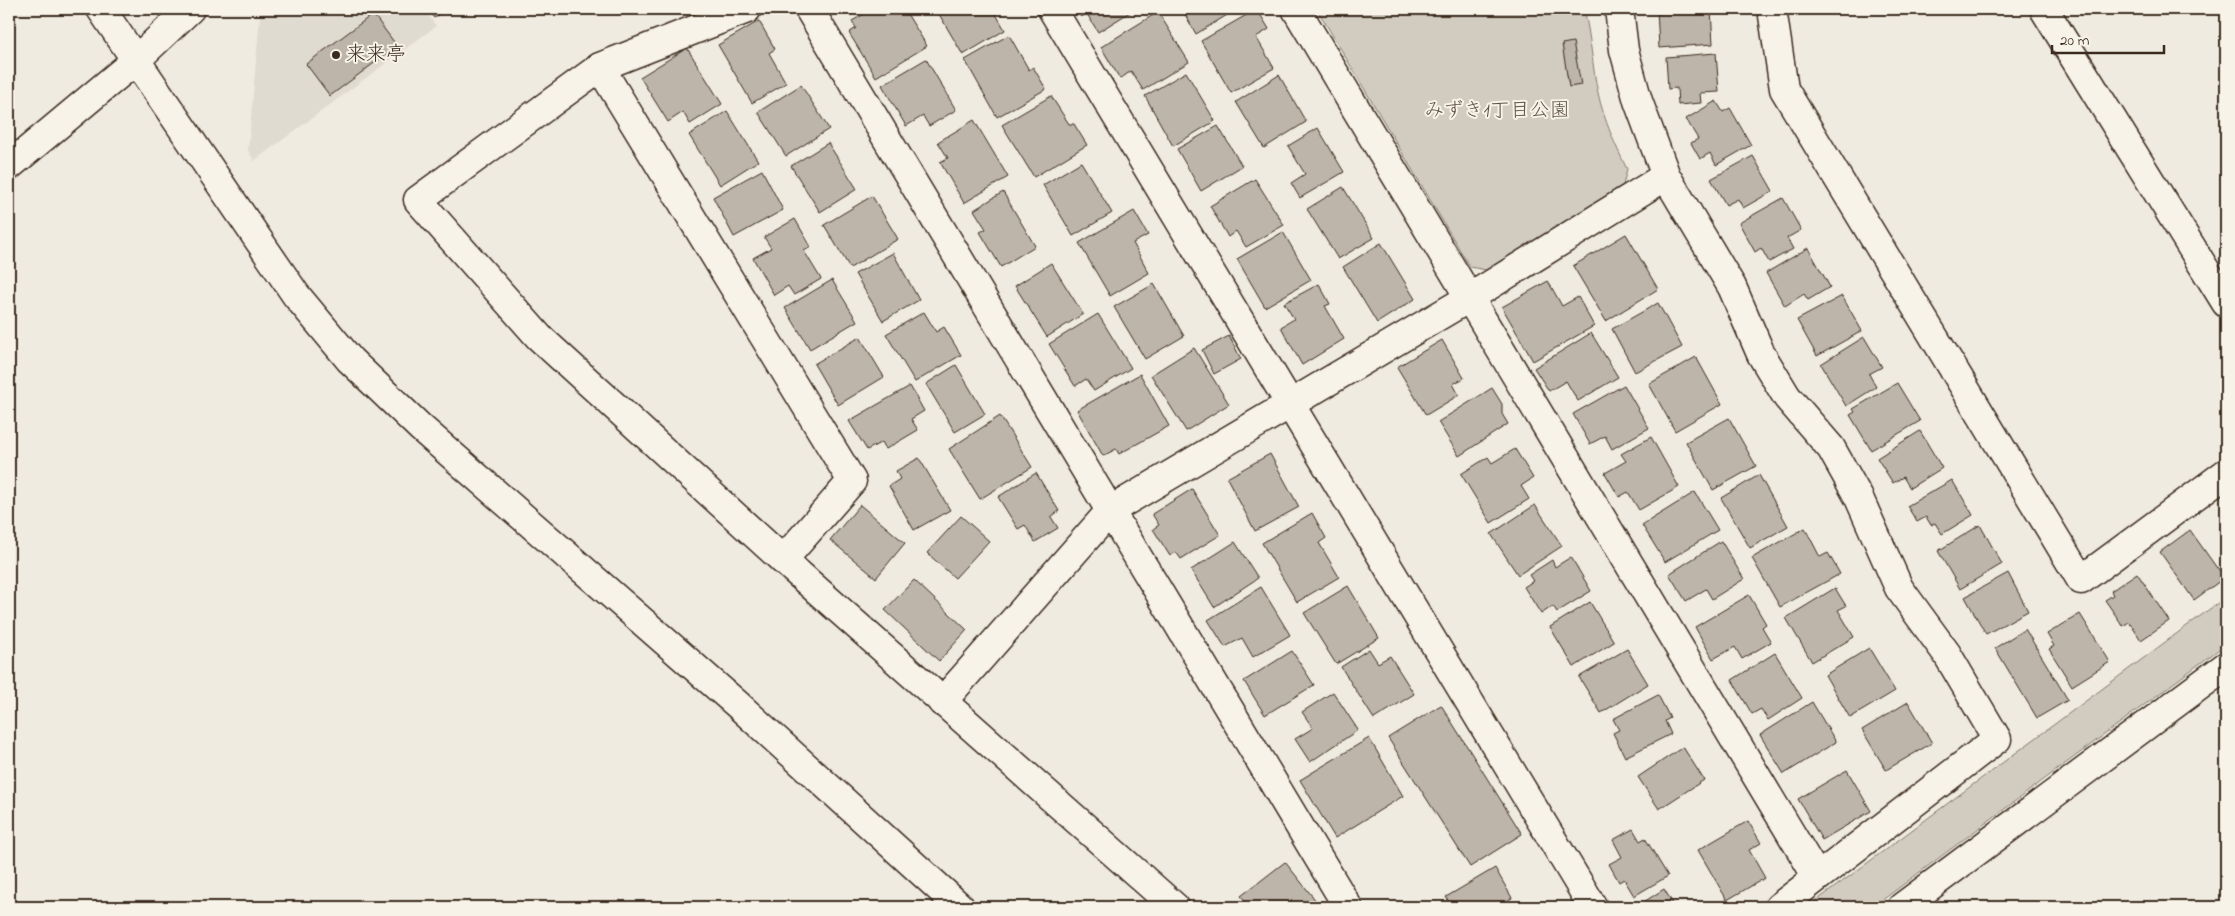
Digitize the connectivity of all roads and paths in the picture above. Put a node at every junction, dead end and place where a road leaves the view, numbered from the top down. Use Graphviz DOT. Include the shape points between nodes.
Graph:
graph roads {
  1 [pos="101,9"];
  2 [pos="190,9"];
  3 [pos="747,9"];
  4 [pos="809,9"];
  5 [pos="1052,9"];
  6 [pos="1296,9"];
  7 [pos="1619,9"];
  8 [pos="1772,9"];
  9 [pos="2044,9"];
  10 [pos="136,60"];
  11 [pos="600,67"];
  12 [pos="9,166"];
  13 [pos="1666,176"];
  14 [pos="1470,298"];
  15 [pos="2226,304"];
  16 [pos="1292,405"];
  17 [pos="2226,473"];
  18 [pos="1111,510"];
  19 [pos="783,560"];
  20 [pos="2226,666"];
  21 [pos="942,702"];
  22 [pos="1817,877"];
  23 [pos="960,907"];
  24 [pos="1175,907"];
  25 [pos="1348,907"];
  26 [pos="1592,907"];
  27 [pos="1779,907"];
  28 [pos="1902,907"];
  1 -- 10 [label="street"];
  2 -- 10 [label="street"];
  3 -- 11 [label="street"];
  4 -- 18 [label="street"];
  5 -- 16 [label="street"];
  6 -- 14 [label="street"];
  7 -- 13 [label="street" via="1626,58 1638,101"];
  8 -- 17 [label="street" via="1784,89 2082,580"];
  9 -- 15 [label="street"];
  10 -- 12 [label="street"];
  10 -- 23 [label="street" via="296,295 350,360 421,428 738,705"];
  11 -- 19 [label="street" via="852,481"];
  11 -- 19 [label="street" via="418,200 539,337"];
  13 -- 14 [label="street"];
  13 -- 22 [label="street" via="1732,286 1761,354 1787,397 1830,448 1859,498 1899,588 1947,654 1997,739"];
  14 -- 16 [label="street"];
  14 -- 22 [label="street"];
  16 -- 18 [label="street"];
  16 -- 26 [label="street"];
  18 -- 21 [label="street"];
  18 -- 25 [label="street"];
  19 -- 21 [label="street"];
  20 -- 28 [label="street"];
  21 -- 24 [label="street"];
  22 -- 27 [label="street"];
}
